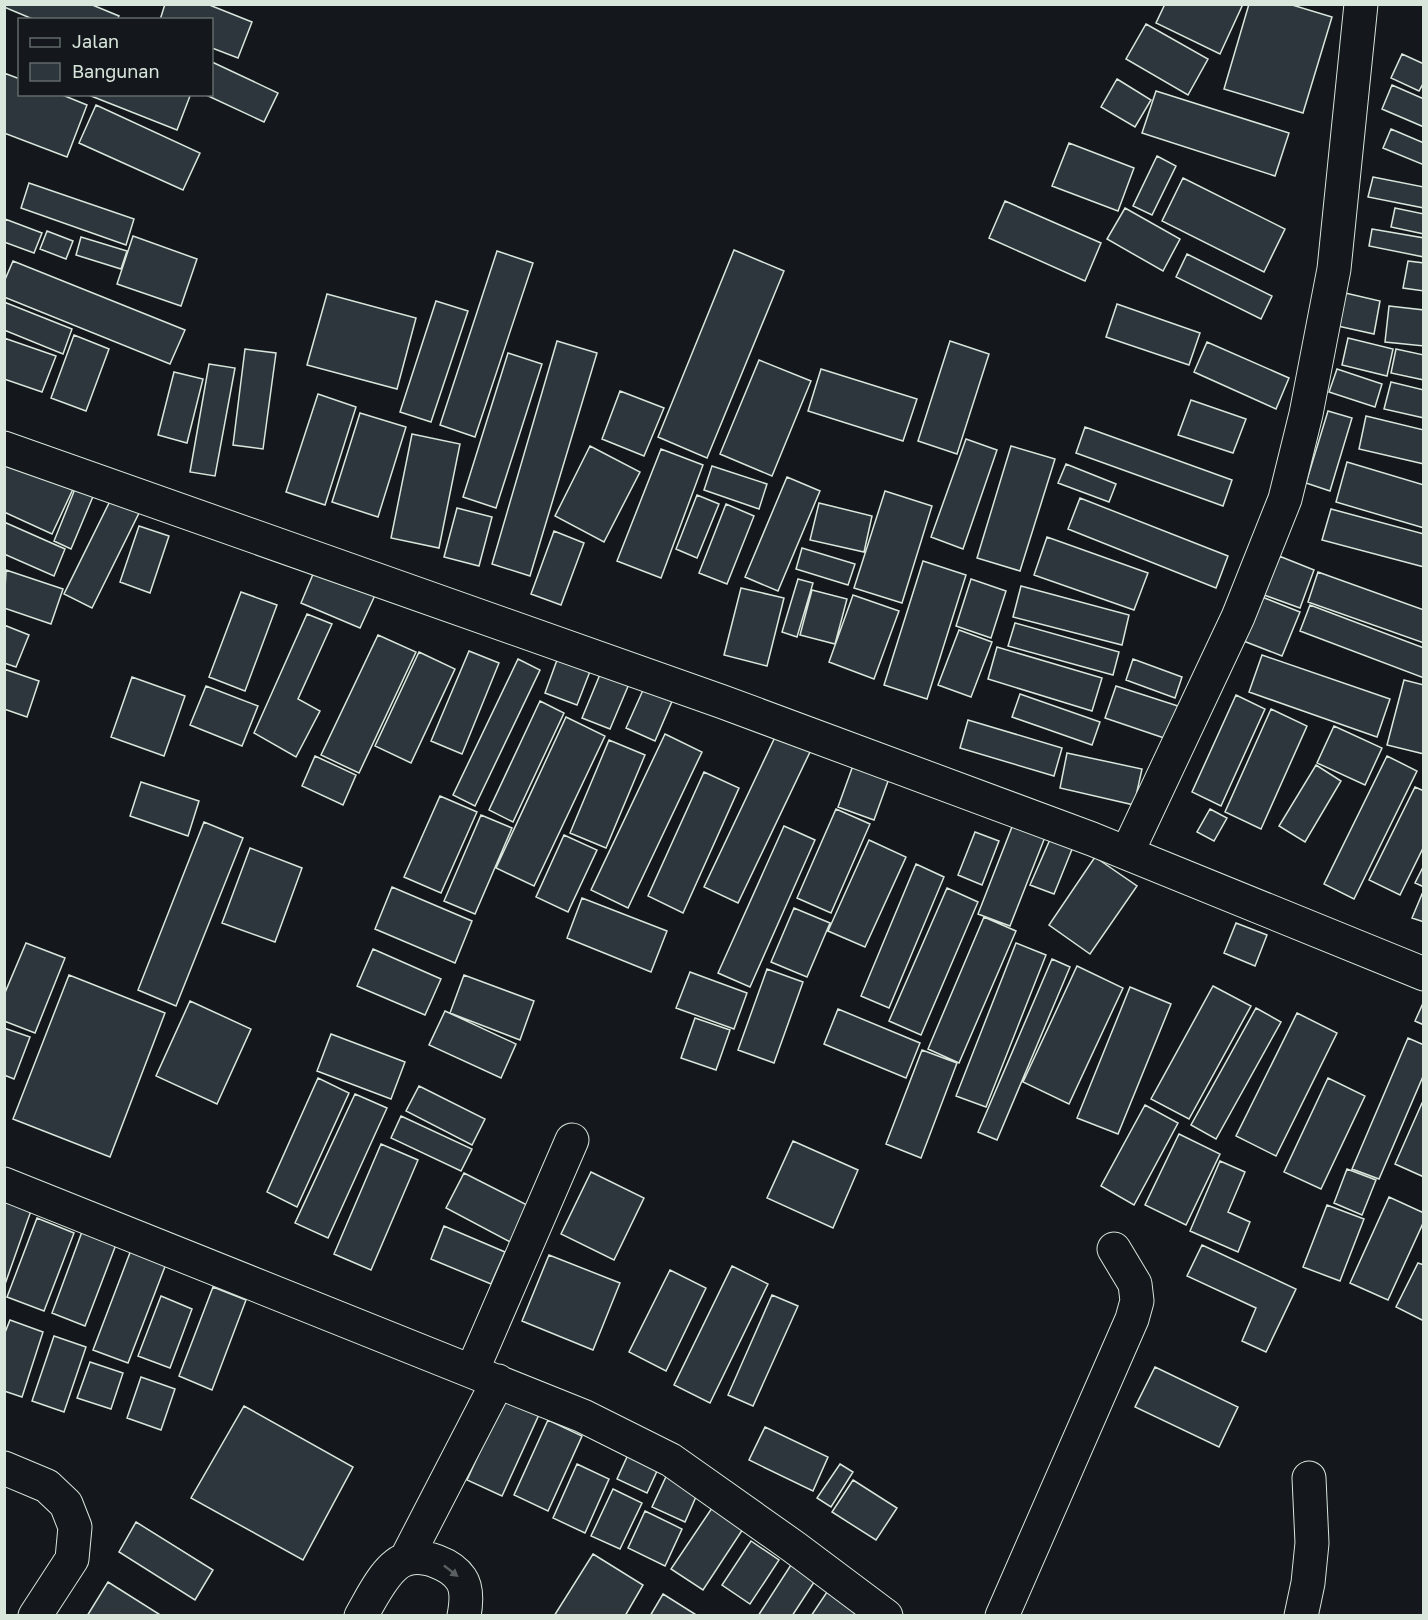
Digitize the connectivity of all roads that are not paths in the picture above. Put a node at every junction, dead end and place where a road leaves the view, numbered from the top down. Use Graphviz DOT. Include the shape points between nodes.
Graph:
graph roads {
  1 [pos="1361,4"];
  2 [pos="4,448"];
  3 [pos="1127,853"];
  4 [pos="1424,974"];
  5 [pos="572,1140"];
  6 [pos="4,1184"];
  7 [pos="1114,1249"];
  8 [pos="485,1376"];
  9 [pos="4,1468"];
  10 [pos="1309,1478"];
  11 [pos="406,1559"];
  12 [pos="35,1616"];
  13 [pos="361,1616"];
  14 [pos="464,1616"];
  15 [pos="886,1616"];
  16 [pos="1002,1616"];
  17 [pos="1301,1616"];
  1 -- 3 [label="street" via="1334,268 1285,500 1238,616"];
  2 -- 3 [label="street" via="723,702"];
  3 -- 4 [label="street"];
  5 -- 8 [label="street"];
  6 -- 8 [label="street"];
  7 -- 16 [label="street" via="1135,1284 1137,1301 1132,1319"];
  8 -- 11 [label="street"];
  8 -- 15 [label="street" via="583,1416 671,1460"];
  9 -- 12 [label="street" via="47,1486 66,1504 75,1527 72,1559"];
  10 -- 17 [label="street" via="1312,1543"];
  11 -- 13 [label="street" via="391,1569"];
  11 -- 14 [label="street, one-way" via="424,1558 446,1566 462,1580"];
}
